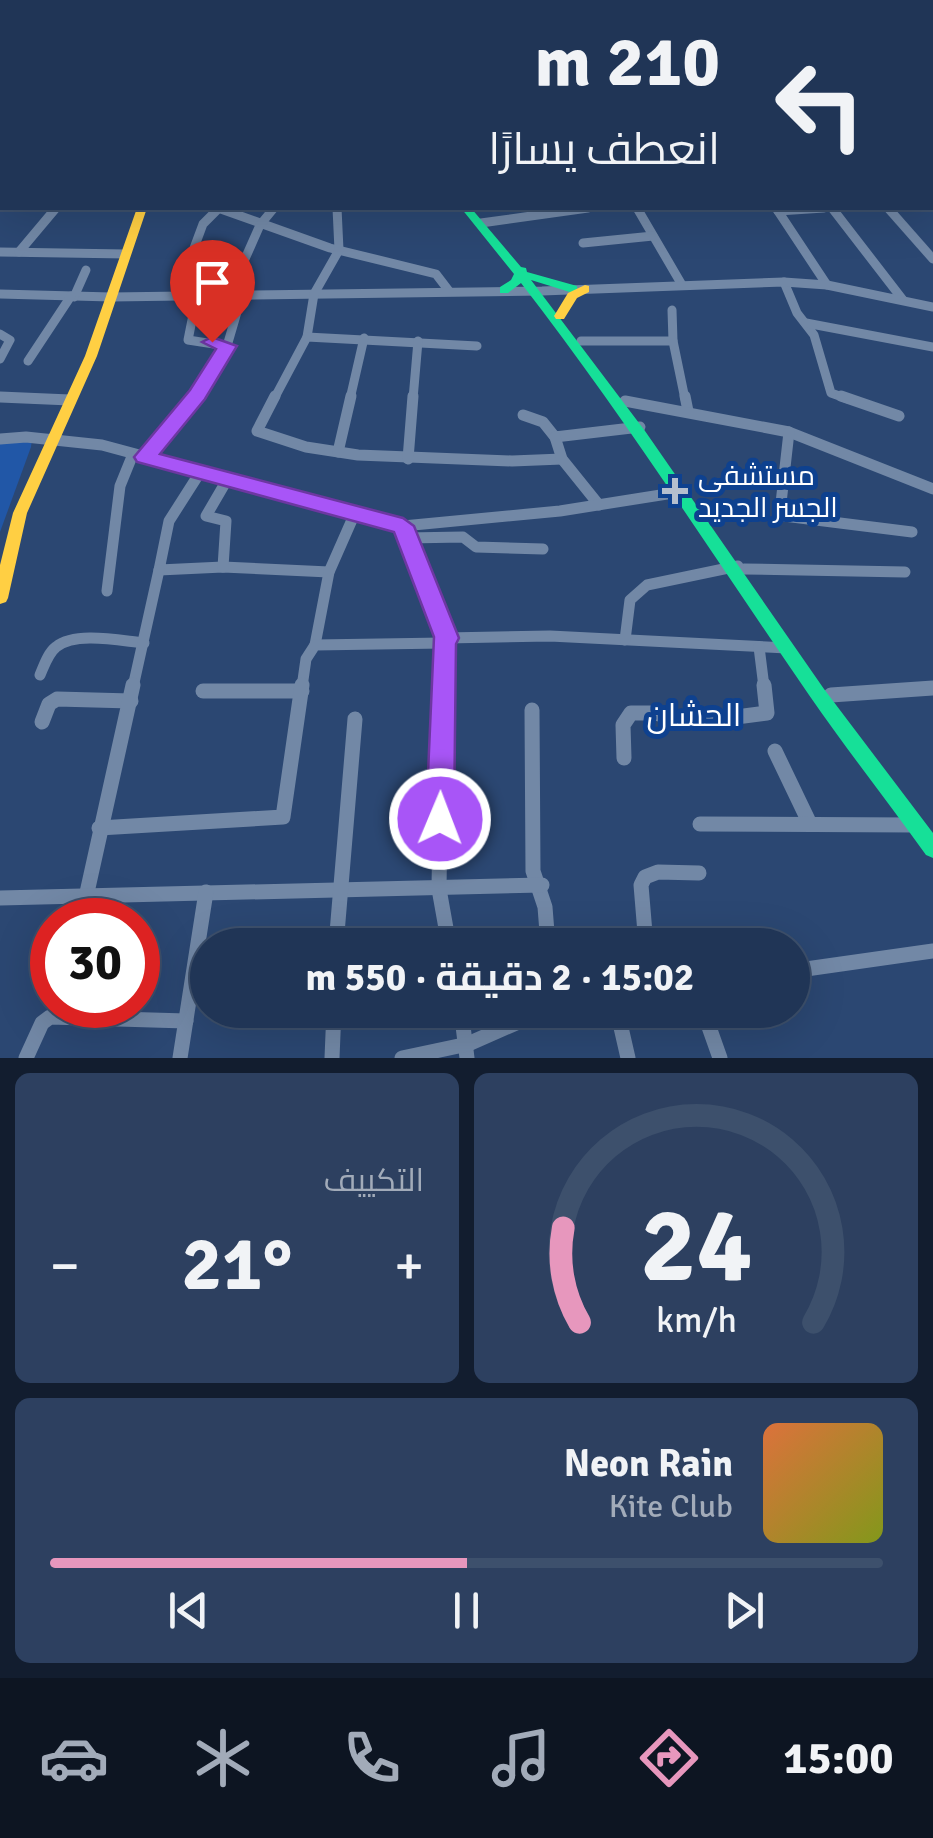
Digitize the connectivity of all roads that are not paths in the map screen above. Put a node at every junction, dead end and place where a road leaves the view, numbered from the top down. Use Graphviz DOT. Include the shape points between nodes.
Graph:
graph roads {
  1 [pos="54,210"];
  2 [pos="141,210"];
  3 [pos="216,210"];
  4 [pos="223,210"];
  5 [pos="272,210"];
  6 [pos="337,210"];
  7 [pos="468,210"];
  8 [pos="552,210"];
  9 [pos="638,210"];
  10 [pos="778,210"];
  11 [pos="830,210"];
  12 [pos="890,210"];
  13 [pos="481,224"];
  14 [pos="260,225"];
  15 [pos="653,236"];
  16 [pos="583,243"];
  17 [pos="339,250"];
  18 [pos="0,252"];
  19 [pos="19,252"];
  20 [pos="126,254"];
  21 [pos="190,259"];
  22 [pos="933,260"];
  23 [pos="86,270"];
  24 [pos="784,282"];
  25 [pos="531,283"];
  26 [pos="682,285"];
  27 [pos="827,285"];
  28 [pos="579,289"];
  29 [pos="504,290"];
  30 [pos="449,291"];
  31 [pos="0,294"];
  32 [pos="242,294"];
  33 [pos="314,294"];
  34 [pos="229,295"];
  35 [pos="72,296"];
  36 [pos="197,296"];
  37 [pos="111,297"];
  38 [pos="903,300"];
  39 [pos="933,307"];
  40 [pos="672,310"];
  41 [pos="560,316"];
  42 [pos="806,323"];
  43 [pos="0,334"];
  44 [pos="307,337"];
  45 [pos="364,338"];
  46 [pos="672,340"];
  47 [pos="418,341"];
  48 [pos="581,341"];
  49 [pos="228,346"];
  50 [pos="478,346"];
  51 [pos="933,347"];
  52 [pos="0,359"];
  53 [pos="28,361"];
  54 [pos="0,397"];
  55 [pos="70,400"];
  56 [pos="625,401"];
  57 [pos="688,411"];
  58 [pos="523,415"];
  59 [pos="899,416"];
  60 [pos="640,426"];
  61 [pos="790,432"];
  62 [pos="555,437"];
  63 [pos="0,439"];
  64 [pos="50,439"];
  65 [pos="338,452"];
  66 [pos="661,453"];
  67 [pos="139,456"];
  68 [pos="408,458"];
  69 [pos="562,459"];
  70 [pos="200,474"];
  71 [pos="226,480"];
  72 [pos="933,489"];
  73 [pos="686,492"];
  74 [pos="599,505"];
  75 [pos="355,514"];
  76 [pos="405,532"];
  77 [pos="912,532"];
  78 [pos="543,549"];
  79 [pos="4,559"];
  80 [pos="741,567"];
  81 [pos="223,568"];
  82 [pos="160,570"];
  83 [pos="329,572"];
  84 [pos="905,572"];
  85 [pos="107,590"];
  86 [pos="0,598"];
  87 [pos="445,640"];
  88 [pos="624,640"];
  89 [pos="144,644"];
  90 [pos="315,645"];
  91 [pos="759,647"];
  92 [pos="787,648"];
  93 [pos="40,675"];
  94 [pos="933,688"];
  95 [pos="203,691"];
  96 [pos="302,691"];
  97 [pos="831,694"];
  98 [pos="130,702"];
  99 [pos="532,710"];
  100 [pos="354,720"];
  101 [pos="42,722"];
  102 [pos="775,752"];
  103 [pos="624,758"];
  104 [pos="700,824"];
  105 [pos="810,824"];
  106 [pos="916,824"];
  107 [pos="99,828"];
  108 [pos="933,840"];
  109 [pos="933,850"];
  110 [pos="698,873"];
  111 [pos="542,885"];
  112 [pos="439,889"];
  113 [pos="206,892"];
  114 [pos="338,892"];
  115 [pos="86,897"];
  116 [pos="0,898"];
  117 [pos="337,928"];
  118 [pos="446,928"];
  119 [pos="546,928"];
  120 [pos="645,928"];
  121 [pos="933,950"];
  122 [pos="810,969"];
  123 [pos="186,1021"];
  124 [pos="333,1028"];
  125 [pos="511,1028"];
  126 [pos="621,1028"];
  127 [pos="709,1028"];
  128 [pos="467,1051"];
  129 [pos="26,1058"];
  130 [pos="180,1058"];
  131 [pos="332,1058"];
  132 [pos="402,1058"];
  133 [pos="628,1058"];
  134 [pos="720,1058"];
  1 -- 19 [label="street"];
  2 -- 20 [label="main road"];
  3 -- 21 [label="street"];
  4 -- 14 [label="street"];
  5 -- 14 [label="street"];
  6 -- 17 [label="street"];
  7 -- 13 [label="main road"];
  8 -- 13 [label="street"];
  9 -- 15 [label="street"];
  10 -- 27 [label="street"];
  11 -- 38 [label="street"];
  12 -- 22 [label="street"];
  13 -- 25 [label="main road"];
  14 -- 17 [label="street"];
  14 -- 34 [label="street"];
  15 -- 16 [label="street"];
  15 -- 26 [label="street"];
  17 -- 30 [label="street" via="436,274"];
  17 -- 33 [label="street"];
  18 -- 19 [label="street"];
  19 -- 20 [label="street"];
  20 -- 37 [label="main road"];
  23 -- 35 [label="street"];
  24 -- 26 [label="street"];
  24 -- 27 [label="street"];
  24 -- 42 [label="street"];
  25 -- 28 [label="main road"];
  25 -- 29 [label="main road"];
  25 -- 41 [label="main road"];
  25 -- 60 [label="main road"];
  26 -- 28 [label="street"];
  27 -- 38 [label="street"];
  28 -- 41 [label="main road"];
  29 -- 30 [label="street"];
  30 -- 33 [label="street"];
  31 -- 35 [label="street"];
  32 -- 33 [label="street"];
  32 -- 34 [label="street"];
  32 -- 49 [label="street"];
  33 -- 44 [label="street"];
  34 -- 36 [label="street"];
  35 -- 37 [label="street"];
  35 -- 53 [label="street"];
  36 -- 37 [label="street"];
  36 -- 49 [label="street" via="188,340"];
  37 -- 55 [label="main road"];
  38 -- 39 [label="street"];
  40 -- 46 [label="street"];
  41 -- 48 [label="main road"];
  42 -- 51 [label="street"];
  42 -- 59 [label="street" via="832,393"];
  43 -- 52 [label="street" via="10,340"];
  44 -- 45 [label="street"];
  44 -- 65 [label="street" via="257,431"];
  45 -- 47 [label="street"];
  45 -- 65 [label="street"];
  46 -- 48 [label="street"];
  46 -- 57 [label="street"];
  47 -- 50 [label="street"];
  47 -- 68 [label="street"];
  48 -- 56 [label="main road"];
  49 -- 67 [label="street" via="198,394"];
  54 -- 55 [label="street"];
  55 -- 64 [label="main road"];
  56 -- 57 [label="street"];
  56 -- 66 [label="main road"];
  57 -- 61 [label="street"];
  58 -- 62 [label="street" via="543,422"];
  60 -- 62 [label="street"];
  60 -- 66 [label="main road"];
  61 -- 72 [label="street"];
  61 -- 77 [label="street" via="784,516"];
  62 -- 69 [label="street"];
  63 -- 64 [label="street"];
  64 -- 67 [label="street"];
  64 -- 79 [label="main road"];
  65 -- 68 [label="street"];
  66 -- 73 [label="main road"];
  66 -- 80 [label="main road"];
  67 -- 70 [label="street"];
  67 -- 85 [label="street" via="120,486"];
  68 -- 69 [label="street" via="512,464"];
  69 -- 74 [label="street"];
  70 -- 71 [label="street"];
  70 -- 82 [label="street" via="169,521"];
  71 -- 75 [label="street"];
  71 -- 81 [label="street" via="206,516 226,521"];
  73 -- 74 [label="street"];
  73 -- 80 [label="main road"];
  74 -- 76 [label="street"];
  75 -- 76 [label="street"];
  75 -- 83 [label="street"];
  76 -- 78 [label="street" via="463,537 474,546"];
  76 -- 87 [label="street"];
  79 -- 86 [label="main road"];
  80 -- 84 [label="street"];
  80 -- 88 [label="street" via="647,585 630,600"];
  80 -- 92 [label="main road"];
  80 -- 97 [label="main road"];
  81 -- 82 [label="street"];
  81 -- 83 [label="street"];
  82 -- 89 [label="street"];
  83 -- 90 [label="street"];
  87 -- 88 [label="street"];
  87 -- 90 [label="street"];
  87 -- 112 [label="street"];
  88 -- 91 [label="street"];
  89 -- 93 [label="street" via="60,644"];
  89 -- 98 [label="street"];
  90 -- 96 [label="street"];
  91 -- 92 [label="street"];
  91 -- 103 [label="street" via="767,713 698,722 631,713 623,724"];
  92 -- 106 [label="main road"];
  94 -- 97 [label="street"];
  95 -- 96 [label="street"];
  96 -- 107 [label="street" via="283,817"];
  97 -- 108 [label="main road"];
  98 -- 101 [label="street" via="56,699"];
  98 -- 107 [label="street"];
  99 -- 111 [label="street" via="532,871"];
  100 -- 114 [label="street"];
  102 -- 105 [label="street"];
  104 -- 105 [label="street"];
  105 -- 106 [label="street"];
  106 -- 109 [label="main road"];
  107 -- 115 [label="street"];
  110 -- 120 [label="street" via="645,877"];
  111 -- 112 [label="street"];
  111 -- 119 [label="street"];
  112 -- 114 [label="street"];
  112 -- 118 [label="street"];
  113 -- 114 [label="street"];
  113 -- 115 [label="street"];
  113 -- 123 [label="street"];
  114 -- 117 [label="street"];
  115 -- 116 [label="street"];
  121 -- 122 [label="street"];
  123 -- 129 [label="street" via="50,1016"];
  123 -- 130 [label="street"];
  124 -- 131 [label="street"];
  125 -- 128 [label="street"];
  126 -- 133 [label="street"];
  127 -- 134 [label="street"];
  128 -- 132 [label="street"];
}
